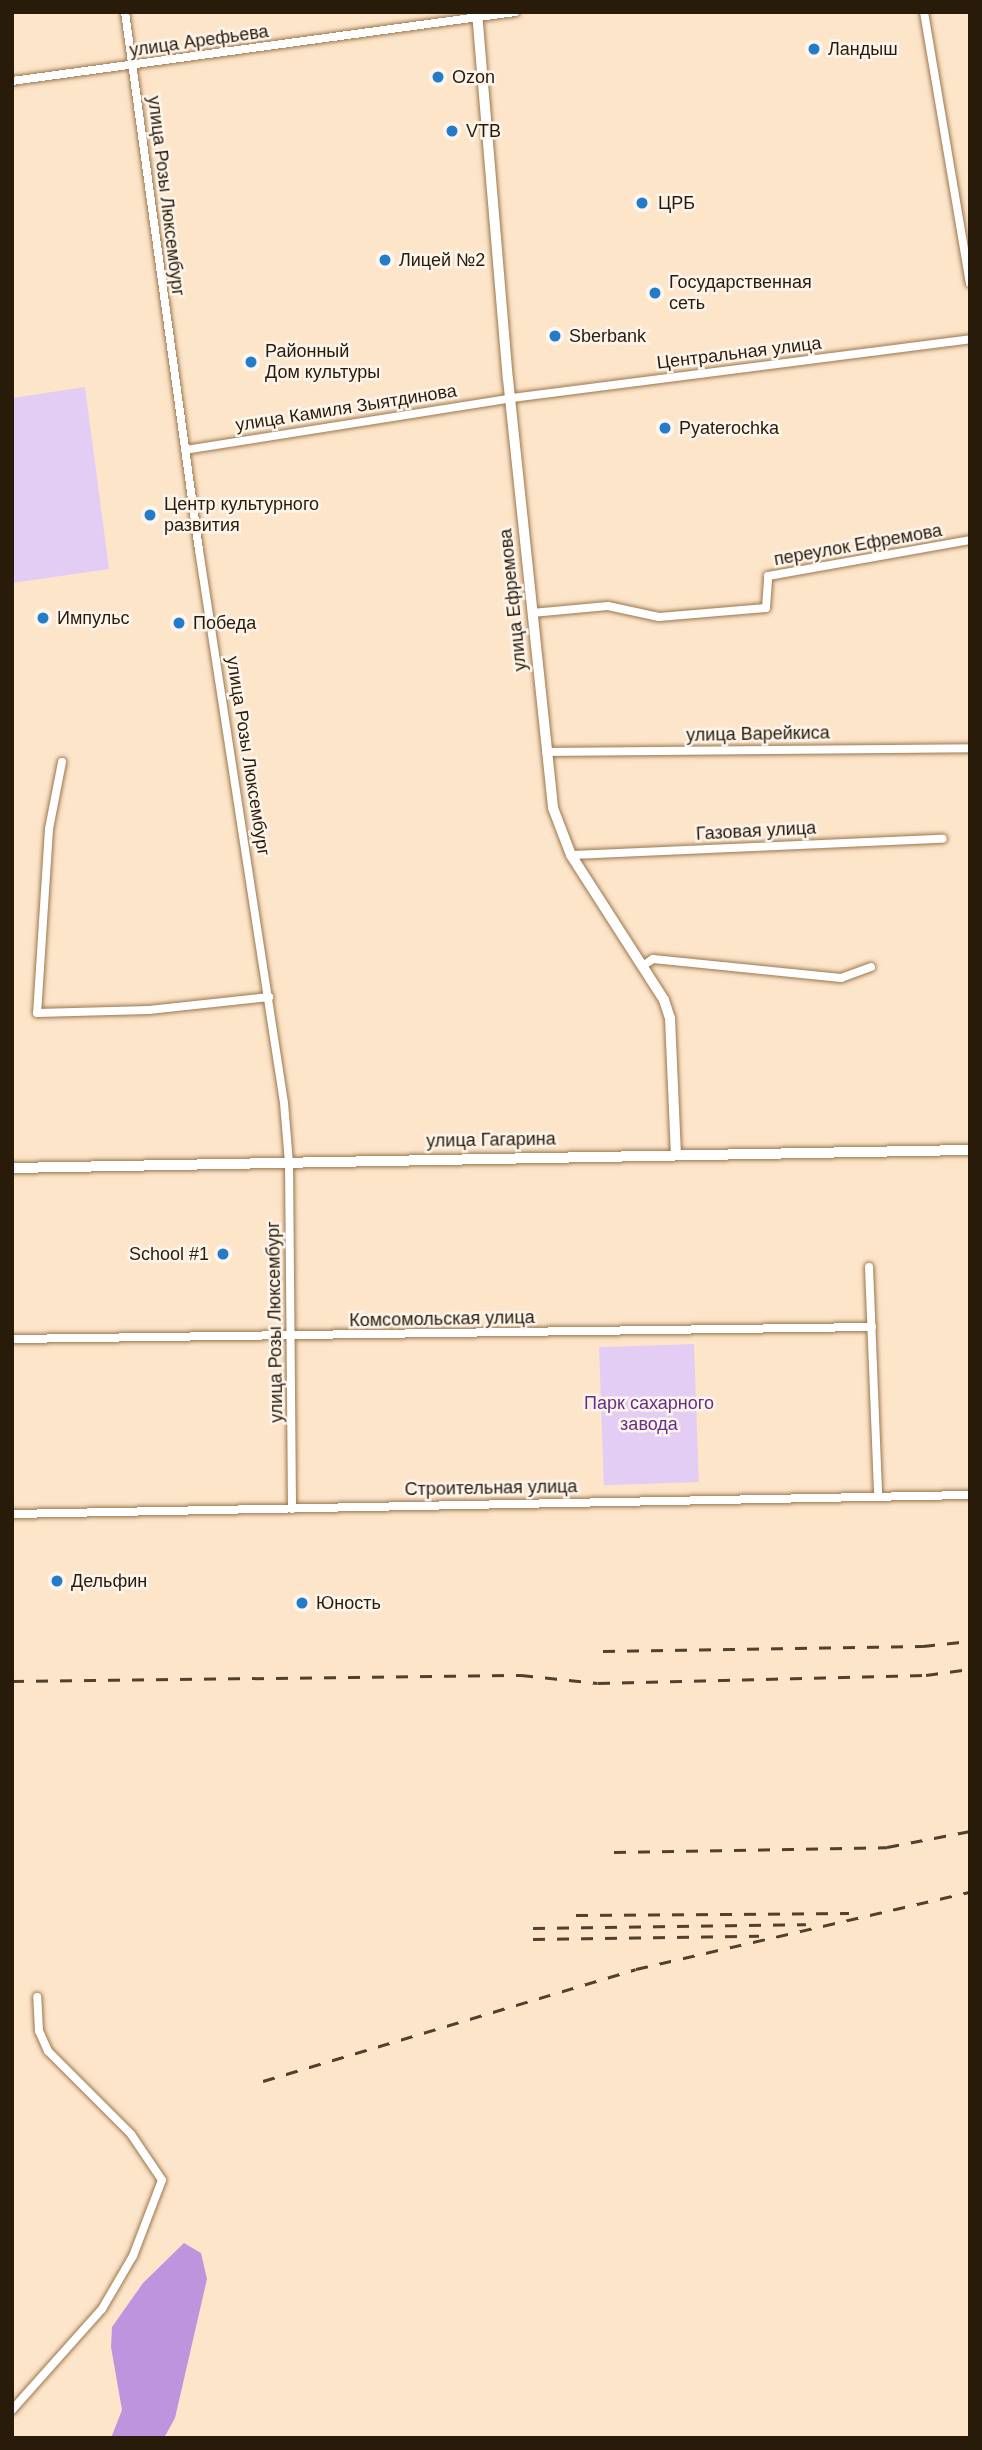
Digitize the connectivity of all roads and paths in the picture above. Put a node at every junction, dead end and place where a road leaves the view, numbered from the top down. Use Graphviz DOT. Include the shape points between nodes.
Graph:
graph roads {
  1 [pos="125,12"];
  2 [pos="515,12"];
  3 [pos="924,12"];
  4 [pos="478,15"];
  5 [pos="134,65"];
  6 [pos="12,81"];
  7 [pos="970,283"];
  8 [pos="970,339"];
  9 [pos="512,398"];
  10 [pos="185,450"];
  11 [pos="970,540"];
  12 [pos="532,614"];
  13 [pos="970,748"];
  14 [pos="546,752"];
  15 [pos="62,762"];
  16 [pos="943,839"];
  17 [pos="571,855"];
  18 [pos="644,965"];
  19 [pos="871,967"];
  20 [pos="269,997"];
  21 [pos="970,1150"];
  22 [pos="676,1153"];
  23 [pos="289,1162"];
  24 [pos="12,1168"];
  25 [pos="869,1267"];
  26 [pos="872,1327"];
  27 [pos="292,1337"];
  28 [pos="12,1339"];
  29 [pos="970,1495"];
  30 [pos="878,1496"];
  31 [pos="292,1509"];
  32 [pos="12,1514"];
  33 [pos="37,1997"];
  34 [pos="12,2410"];
  1 -- 5 [label="street, улица Розы Люксембург"];
  2 -- 4 [label="street, улица Арефьева"];
  3 -- 7 [label="street"];
  4 -- 5 [label="street, улица Арефьева"];
  4 -- 9 [label="street, улица Ефремова"];
  5 -- 6 [label="street, улица Арефьева"];
  5 -- 10 [label="street, улица Розы Люксембург"];
  8 -- 9 [label="street, Центральная улица"];
  9 -- 10 [label="street, улица Камиля Зыятдинова"];
  9 -- 12 [label="street, улица Ефремова"];
  10 -- 20 [label="street, улица Розы Люксембург"];
  11 -- 12 [label="street, переулок Ефремова" via="768,576 766,608 659,617 608,606"];
  12 -- 14 [label="street, улица Ефремова"];
  13 -- 14 [label="street, улица Варейкиса"];
  14 -- 17 [label="street, улица Ефремова" via="553,808"];
  15 -- 20 [label="street" via="49,829 37,1013 149,1010"];
  16 -- 17 [label="street, Газовая улица"];
  17 -- 18 [label="street, улица Ефремова"];
  18 -- 19 [label="street" via="653,959 841,978"];
  18 -- 22 [label="street, улица Ефремова" via="670,1018"];
  20 -- 23 [label="street, улица Розы Люксембург"];
  21 -- 22 [label="street, улица Гагарина"];
  22 -- 23 [label="street, улица Гагарина"];
  23 -- 24 [label="street, улица Гагарина"];
  23 -- 27 [label="street, улица Розы Люксембург"];
  25 -- 26 [label="street"];
  26 -- 27 [label="street, Комсомольская улица"];
  26 -- 30 [label="street"];
  27 -- 28 [label="street, Комсомольская улица"];
  27 -- 31 [label="street, улица Розы Люксембург"];
  29 -- 30 [label="street, Строительная улица"];
  30 -- 31 [label="street, Строительная улица"];
  31 -- 32 [label="street, Строительная улица"];
  33 -- 34 [label="street" via="39,2031 47,2051 131,2134 162,2180 133,2256 102,2309"];
}
